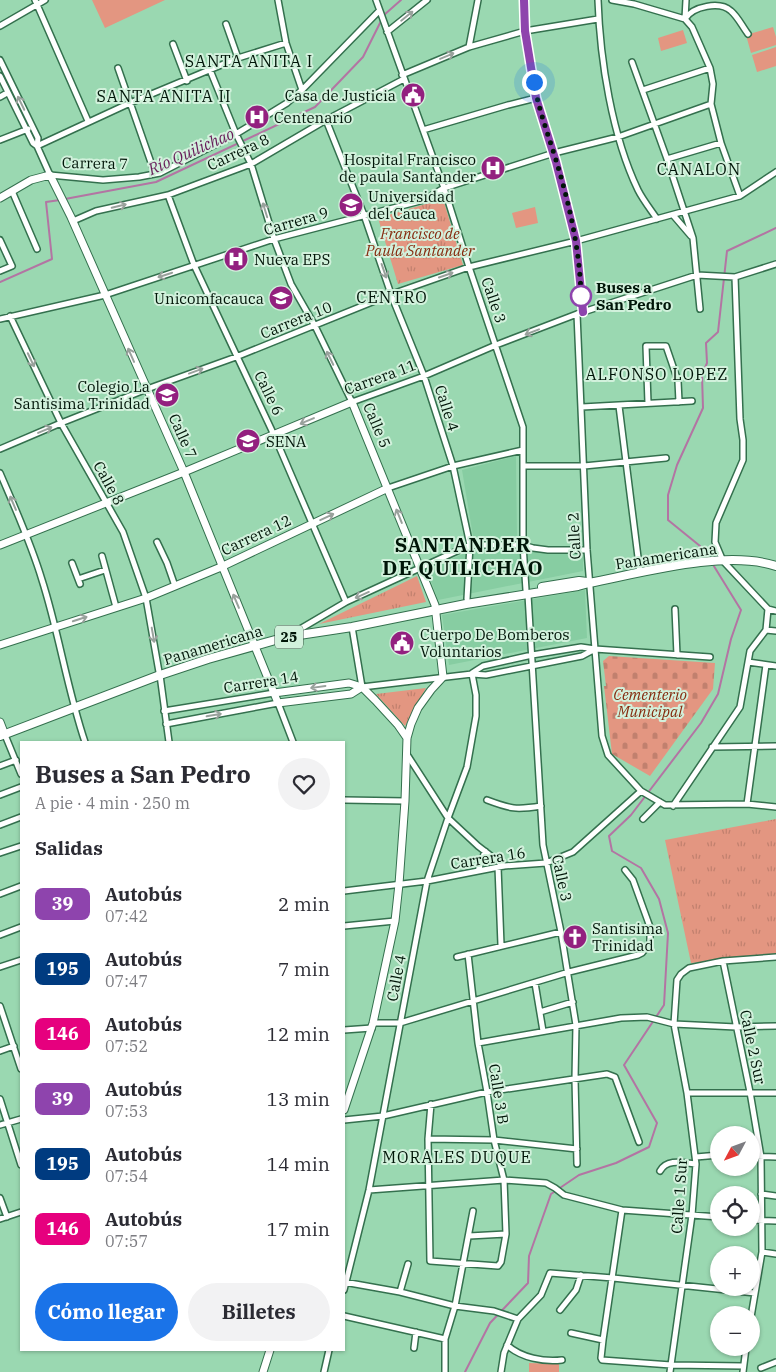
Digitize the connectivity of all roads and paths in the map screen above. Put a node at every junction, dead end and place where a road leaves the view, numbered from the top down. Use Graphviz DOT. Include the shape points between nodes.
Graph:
graph roads {
  1 [pos="45,0"];
  2 [pos="278,0"];
  3 [pos="376,0"];
  4 [pos="427,0"];
  5 [pos="478,0"];
  6 [pos="524,0"];
  7 [pos="598,0"];
  8 [pos="612,0"];
  9 [pos="686,0"];
  10 [pos="634,2"];
  11 [pos="36,3"];
  12 [pos="380,13"];
  13 [pos="685,19"];
  14 [pos="598,20"];
  15 [pos="226,24"];
  16 [pos="0,26"];
  17 [pos="386,30"];
  18 [pos="525,31"];
  19 [pos="748,34"];
  20 [pos="286,43"];
  21 [pos="173,44"];
  22 [pos="469,47"];
  23 [pos="238,58"];
  24 [pos="0,60"];
  25 [pos="632,62"];
  26 [pos="118,68"];
  27 [pos="710,68"];
  28 [pos="210,70"];
  29 [pos="0,76"];
  30 [pos="403,77"];
  31 [pos="187,80"];
  32 [pos="302,90"];
  33 [pos="643,90"];
  34 [pos="8,93"];
  35 [pos="0,97"];
  36 [pos="536,98"];
  37 [pos="130,103"];
  38 [pos="711,104"];
  39 [pos="326,120"];
  40 [pos="88,121"];
  41 [pos="654,124"];
  42 [pos="33,128"];
  43 [pos="26,130"];
  44 [pos="423,130"];
  45 [pos="237,136"];
  46 [pos="618,137"];
  47 [pos="0,140"];
  48 [pos="721,143"];
  49 [pos="37,146"];
  50 [pos="554,153"];
  51 [pos="668,159"];
  52 [pos="250,162"];
  53 [pos="776,172"];
  54 [pos="155,174"];
  55 [pos="50,175"];
  56 [pos="444,188"];
  57 [pos="12,191"];
  58 [pos="168,195"];
  59 [pos="740,196"];
  60 [pos="0,198"];
  61 [pos="685,211"];
  62 [pos="364,215"];
  63 [pos="673,215"];
  64 [pos="72,219"];
  65 [pos="657,220"];
  66 [pos="693,238"];
  67 [pos="274,239"];
  68 [pos="0,240"];
  69 [pos="576,241"];
  70 [pos="37,249"];
  71 [pos="776,264"];
  72 [pos="194,265"];
  73 [pos="469,267"];
  74 [pos="0,271"];
  75 [pos="697,275"];
  76 [pos="735,277"];
  77 [pos="392,294"];
  78 [pos="105,295"];
  79 [pos="700,309"];
  80 [pos="580,313"];
  81 [pos="10,316"];
  82 [pos="0,319"];
  83 [pos="315,326"];
  84 [pos="496,345"];
  85 [pos="236,357"];
  86 [pos="424,376"];
  87 [pos="147,390"];
  88 [pos="692,401"];
  89 [pos="352,402"];
  90 [pos="680,402"];
  91 [pos="648,403"];
  92 [pos="619,406"];
  93 [pos="582,407"];
  94 [pos="61,423"];
  95 [pos="274,435"];
  96 [pos="0,449"];
  97 [pos="524,450"];
  98 [pos="666,458"];
  99 [pos="625,462"];
  100 [pos="453,466"];
  101 [pos="524,466"];
  102 [pos="584,466"];
  103 [pos="184,472"];
  104 [pos="0,473"];
  105 [pos="388,488"];
  106 [pos="106,504"];
  107 [pos="311,524"];
  108 [pos="26,534"];
  109 [pos="157,542"];
  110 [pos="0,545"];
  111 [pos="470,545"];
  112 [pos="523,545"];
  113 [pos="587,550"];
  114 [pos="102,556"];
  115 [pos="721,561"];
  116 [pos="72,562"];
  117 [pos="776,566"];
  118 [pos="222,567"];
  119 [pos="420,569"];
  120 [pos="105,570"];
  121 [pos="640,573"];
  122 [pos="589,583"];
  123 [pos="175,586"];
  124 [pos="527,593"];
  125 [pos="146,598"];
  126 [pos="467,599"];
  127 [pos="346,602"];
  128 [pos="116,607"];
  129 [pos="435,608"];
  130 [pos="674,609"];
  131 [pos="768,609"];
  132 [pos="776,610"];
  133 [pos="55,627"];
  134 [pos="352,627"];
  135 [pos="766,630"];
  136 [pos="776,631"];
  137 [pos="295,632"];
  138 [pos="255,644"];
  139 [pos="0,645"];
  140 [pos="595,649"];
  141 [pos="532,655"];
  142 [pos="677,655"];
  143 [pos="710,657"];
  144 [pos="748,662"];
  145 [pos="533,665"];
  146 [pos="766,665"];
  147 [pos="776,666"];
  148 [pos="160,673"];
  149 [pos="472,674"];
  150 [pos="443,677"];
  151 [pos="362,687"];
  152 [pos="274,693"];
  153 [pos="278,703"];
  154 [pos="73,706"];
  155 [pos="164,711"];
  156 [pos="0,722"];
  157 [pos="166,724"];
  158 [pos="2,734"];
  159 [pos="408,738"];
  160 [pos="85,741"];
  161 [pos="169,741"];
  162 [pos="293,741"];
  163 [pos="756,746"];
  164 [pos="776,746"];
  165 [pos="712,747"];
  166 [pos="408,756"];
  167 [pos="16,760"];
  168 [pos="0,766"];
  169 [pos="20,771"];
  170 [pos="20,788"];
  171 [pos="643,792"];
  172 [pos="0,795"];
  173 [pos="345,800"];
  174 [pos="487,800"];
  175 [pos="405,801"];
  176 [pos="660,802"];
  177 [pos="747,804"];
  178 [pos="541,806"];
  179 [pos="673,806"];
  180 [pos="776,806"];
  181 [pos="20,817"];
  182 [pos="448,818"];
  183 [pos="643,819"];
  184 [pos="0,825"];
  185 [pos="20,846"];
  186 [pos="485,851"];
  187 [pos="0,854"];
  188 [pos="546,863"];
  189 [pos="501,867"];
  190 [pos="478,870"];
  191 [pos="625,870"];
  192 [pos="427,881"];
  193 [pos="399,884"];
  194 [pos="20,886"];
  195 [pos="345,891"];
  196 [pos="0,894"];
  197 [pos="395,921"];
  198 [pos="345,926"];
  199 [pos="20,927"];
  200 [pos="561,932"];
  201 [pos="0,935"];
  202 [pos="501,945"];
  203 [pos="468,954"];
  204 [pos="776,956"];
  205 [pos="457,957"];
  206 [pos="20,960"];
  207 [pos="723,961"];
  208 [pos="0,967"];
  209 [pos="569,972"];
  210 [pos="535,982"];
  211 [pos="473,1000"];
  212 [pos="573,1002"];
  213 [pos="0,1006"];
  214 [pos="540,1012"];
  215 [pos="2,1016"];
  216 [pos="400,1023"];
  217 [pos="671,1023"];
  218 [pos="372,1025"];
  219 [pos="576,1025"];
  220 [pos="776,1026"];
  221 [pos="736,1027"];
  222 [pos="345,1030"];
  223 [pos="543,1031"];
  224 [pos="478,1043"];
  225 [pos="14,1046"];
  226 [pos="0,1051"];
  227 [pos="20,1066"];
  228 [pos="575,1079"];
  229 [pos="488,1092"];
  230 [pos="750,1092"];
  231 [pos="687,1093"];
  232 [pos="776,1093"];
  233 [pos="0,1099"];
  234 [pos="430,1104"];
  235 [pos="345,1107"];
  236 [pos="383,1116"];
  237 [pos="20,1119"];
  238 [pos="345,1120"];
  239 [pos="7,1123"];
  240 [pos="0,1125"];
  241 [pos="428,1139"];
  242 [pos="494,1140"];
  243 [pos="638,1142"];
  244 [pos="577,1149"];
  245 [pos="710,1156"];
  246 [pos="696,1157"];
  247 [pos="761,1157"];
  248 [pos="776,1157"];
  249 [pos="20,1163"];
  250 [pos="577,1164"];
  251 [pos="696,1164"];
  252 [pos="660,1170"];
  253 [pos="504,1180"];
  254 [pos="428,1186"];
  255 [pos="369,1190"];
  256 [pos="761,1194"];
  257 [pos="776,1196"];
  258 [pos="0,1198"];
  259 [pos="473,1210"];
  260 [pos="622,1210"];
  261 [pos="20,1212"];
  262 [pos="692,1215"];
  263 [pos="710,1216"];
  264 [pos="7,1217"];
  265 [pos="0,1219"];
  266 [pos="762,1220"];
  267 [pos="776,1221"];
  268 [pos="506,1234"];
  269 [pos="469,1236"];
  270 [pos="762,1252"];
  271 [pos="776,1254"];
  272 [pos="408,1264"];
  273 [pos="760,1264"];
  274 [pos="463,1265"];
  275 [pos="581,1275"];
  276 [pos="613,1278"];
  277 [pos="345,1282"];
  278 [pos="683,1286"];
  279 [pos="710,1289"];
  280 [pos="400,1292"];
  281 [pos="455,1306"];
  282 [pos="560,1310"];
  283 [pos="345,1316"];
  284 [pos="516,1318"];
  285 [pos="416,1332"];
  286 [pos="570,1333"];
  287 [pos="445,1339"];
  288 [pos="603,1340"];
  289 [pos="508,1345"];
  290 [pos="414,1348"];
  291 [pos="270,1351"];
  292 [pos="329,1351"];
  293 [pos="745,1356"];
  294 [pos="562,1360"];
  295 [pos="776,1362"];
  296 [pos="671,1365"];
  297 [pos="761,1368"];
  298 [pos="743,1369"];
  299 [pos="263,1372"];
  300 [pos="325,1372"];
  301 [pos="445,1372"];
  302 [pos="502,1372"];
  303 [pos="670,1372"];
  1 -- 11 [label="street"];
  2 -- 20 [label="street"];
  3 -- 12 [label="street, Calle 3"];
  17 -- 4 [label="street, one-way"];
  5 -- 22 [label="street"];
  6 -- 18 [label="street, Calle 2"];
  7 -- 14 [label="street"];
  8 -- 10 [label="street"];
  9 -- 13 [label="street"];
  10 -- 13 [label="street"];
  11 -- 16 [label="street"];
  11 -- 40 [label="street"];
  12 -- 17 [label="street, Calle 3"];
  12 -- 32 [label="street, Carrera 7"];
  13 -- 19 [label="street" via="701,8 724,7 731,11"];
  13 -- 27 [label="street" via="692,27"];
  14 -- 18 [label="street, Carrera 8"];
  14 -- 46 [label="street" via="608,95"];
  15 -- 23 [label="street"];
  17 -- 30 [label="street, Calle 3"];
  18 -- 22 [label="street, Carrera 8"];
  18 -- 36 [label="street, Calle 2"];
  20 -- 23 [label="street"];
  20 -- 32 [label="street"];
  21 -- 31 [label="street"];
  30 -- 22 [label="street, Carrera 8, one-way"];
  23 -- 28 [label="street"];
  42 -- 24 [label="street, Calle 7, one-way"];
  25 -- 33 [label="street"];
  26 -- 37 [label="street"];
  27 -- 33 [label="street"];
  27 -- 38 [label="street" via="713,84"];
  28 -- 31 [label="street"];
  28 -- 45 [label="street, Calle 5"];
  29 -- 34 [label="street, Calle 7"];
  30 -- 39 [label="street, Carrera 8"];
  30 -- 44 [label="street, Calle 3"];
  31 -- 37 [label="street"];
  32 -- 45 [label="street, Carrera 7"];
  33 -- 41 [label="street"];
  34 -- 35 [label="street"];
  34 -- 43 [label="street, Calle 7"];
  36 -- 44 [label="street"];
  36 -- 50 [label="street, Calle 2"];
  37 -- 40 [label="street"];
  37 -- 54 [label="street"];
  38 -- 41 [label="street, Carrera 9"];
  38 -- 48 [label="street"];
  39 -- 52 [label="street, Carrera 8"];
  39 -- 62 [label="street, Calle 4"];
  40 -- 49 [label="street"];
  41 -- 46 [label="street, Carrera 9"];
  41 -- 51 [label="street"];
  42 -- 43 [label="street"];
  42 -- 49 [label="street, Calle 7" via="38,138"];
  43 -- 47 [label="street"];
  43 -- 49 [label="street, Calle 7"];
  44 -- 56 [label="street, Calle 3"];
  45 -- 52 [label="street, Calle 5"];
  45 -- 54 [label="street, Carrera 7"];
  46 -- 50 [label="street, Carrera 9"];
  46 -- 65 [label="street" via="638,191"];
  48 -- 51 [label="street"];
  48 -- 59 [label="street"];
  49 -- 55 [label="street, Calle 7"];
  50 -- 56 [label="street, Carrera 9"];
  50 -- 69 [label="street, Calle 2"];
  51 -- 61 [label="street"];
  52 -- 58 [label="street, Carrera 8"];
  67 -- 52 [label="street, Calle 5, one-way"];
  53 -- 59 [label="street, Carrera 10"];
  54 -- 55 [label="street, Carrera 7" via="103,180"];
  55 -- 57 [label="street, Carrera 7" via="31,180"];
  55 -- 64 [label="street, Calle 7"];
  56 -- 62 [label="street, Carrera 9" via="424,200"];
  56 -- 73 [label="street, Calle 3"];
  57 -- 60 [label="street, Carrera 7"];
  57 -- 70 [label="street"];
  64 -- 58 [label="street, Carrera 8, one-way"];
  58 -- 72 [label="street, Calle 6"];
  59 -- 61 [label="street, Carrera 10"];
  61 -- 63 [label="street, Carrera 10"];
  61 -- 66 [label="street"];
  62 -- 67 [label="street, Carrera 9"];
  62 -- 77 [label="street, Calle 4, one-way"];
  63 -- 65 [label="street, Carrera 10"];
  63 -- 66 [label="street"];
  64 -- 78 [label="street, Calle 7"];
  65 -- 69 [label="street, Carrera 10"];
  66 -- 75 [label="street"];
  67 -- 72 [label="street, Carrera 9"];
  67 -- 83 [label="street, Calle 5" via="291,284"];
  68 -- 74 [label="street" via="12,266"];
  69 -- 73 [label="street, Carrera 10"];
  69 -- 80 [label="street, Calle 2"];
  71 -- 76 [label="street, Carrera 11"];
  72 -- 78 [label="street, Carrera 9, one-way"];
  72 -- 85 [label="street, Calle 6"];
  77 -- 73 [label="street, Carrera 10, one-way"];
  73 -- 84 [label="street, Calle 3"];
  75 -- 76 [label="street, Carrera 11"];
  75 -- 79 [label="street"];
  75 -- 80 [label="street, Carrera 11"];
  76 -- 115 [label="street" via="743,460 716,523 715,542"];
  77 -- 83 [label="street, Carrera 10"];
  77 -- 86 [label="street, Calle 4"];
  78 -- 81 [label="street, Carrera 9"];
  87 -- 78 [label="street, Calle 7, one-way"];
  80 -- 84 [label="street, Carrera 11, one-way"];
  80 -- 93 [label="street, Calle 2"];
  81 -- 82 [label="street, Carrera 9"];
  81 -- 94 [label="street, Calle 8, one-way"];
  83 -- 85 [label="street, Carrera 10"];
  89 -- 83 [label="street, Calle 5, one-way"];
  84 -- 86 [label="street, Carrera 11"];
  84 -- 97 [label="street, Calle 3" via="523,427"];
  87 -- 85 [label="street, Carrera 10, one-way"];
  85 -- 95 [label="street, Calle 6"];
  86 -- 89 [label="street, Carrera 11"];
  86 -- 100 [label="street, Calle 4"];
  87 -- 94 [label="street, Carrera 10"];
  87 -- 103 [label="street, Calle 7"];
  88 -- 90 [label="street"];
  89 -- 95 [label="street, Carrera 11, one-way"];
  89 -- 105 [label="street, Calle 5"];
  90 -- 91 [label="street"];
  90 -- 91 [label="street" via="678,380 666,346 646,346"];
  91 -- 92 [label="street"];
  92 -- 93 [label="street"];
  92 -- 99 [label="street"];
  93 -- 102 [label="street, Calle 2"];
  96 -- 94 [label="street, Carrera 10, one-way"];
  94 -- 106 [label="street, Calle 8"];
  95 -- 103 [label="street, Carrera 11"];
  95 -- 107 [label="street, Calle 6"];
  97 -- 100 [label="street, Carrera 12"];
  97 -- 101 [label="street, Calle 3"];
  98 -- 99 [label="street"];
  99 -- 102 [label="street"];
  99 -- 121 [label="street"];
  100 -- 105 [label="street, Carrera 12"];
  100 -- 111 [label="street, Calle 4"];
  101 -- 102 [label="street"];
  101 -- 112 [label="street, Calle 3"];
  102 -- 113 [label="street, Calle 2"];
  103 -- 106 [label="street, Carrera 11"];
  103 -- 118 [label="street, Calle 7"];
  108 -- 104 [label="street, one-way"];
  107 -- 105 [label="street, Carrera 12, one-way"];
  119 -- 105 [label="street, Calle 5, one-way"];
  106 -- 108 [label="street, Carrera 11"];
  106 -- 125 [label="street, Calle 8" via="123,532"];
  107 -- 118 [label="street, Carrera 12"];
  107 -- 127 [label="street, Calle 6"];
  108 -- 110 [label="street, Carrera 11"];
  108 -- 133 [label="street"];
  109 -- 123 [label="street"];
  111 -- 112 [label="street"];
  111 -- 119 [label="street"];
  111 -- 126 [label="street, Calle 4"];
  112 -- 113 [label="street" via="548,550"];
  112 -- 124 [label="street, Calle 3"];
  113 -- 122 [label="street, Calle 2"];
  114 -- 120 [label="street"];
  115 -- 117 [label="main road, Panamericana / 25" via="764,562"];
  115 -- 121 [label="main road, Panamericana / 25" via="697,562"];
  115 -- 131 [label="street"];
  116 -- 120 [label="street" via="79,582"];
  118 -- 123 [label="street, Carrera 12"];
  138 -- 118 [label="street, Calle 7, one-way"];
  119 -- 127 [label="street, one-way"];
  119 -- 129 [label="street, Calle 5"];
  120 -- 128 [label="street"];
  121 -- 122 [label="main road, Panamericana / 25"];
  122 -- 124 [label="main road, Panamericana / 25"];
  122 -- 140 [label="street, Calle 2"];
  123 -- 125 [label="street, Carrera 12"];
  124 -- 126 [label="main road, Panamericana / 25"];
  124 -- 129 [label="main road, Panamericana / 25"];
  124 -- 141 [label="street, Calle 3"];
  125 -- 128 [label="street, Carrera 12"];
  125 -- 148 [label="street, Calle 8, one-way"];
  126 -- 129 [label="main road, Panamericana / 25"];
  127 -- 137 [label="street"];
  133 -- 128 [label="street, Carrera 12, one-way"];
  129 -- 134 [label="main road, Panamericana / 25"];
  129 -- 137 [label="main road, Panamericana / 25"];
  129 -- 150 [label="street, Calle 5"];
  130 -- 142 [label="street"];
  131 -- 132 [label="street"];
  131 -- 135 [label="street"];
  133 -- 139 [label="street, Carrera 12"];
  133 -- 154 [label="street"];
  134 -- 138 [label="main road, Panamericana / 25"];
  134 -- 151 [label="street"];
  135 -- 136 [label="street"];
  135 -- 144 [label="street" via="754,645"];
  137 -- 138 [label="main road, Panamericana / 25"];
  138 -- 148 [label="main road, Panamericana / 25"];
  138 -- 152 [label="street, Calle 7"];
  140 -- 141 [label="street, Carrera 14" via="581,647"];
  140 -- 142 [label="street, Carrera 14"];
  140 -- 145 [label="street, Carrera 14" via="582,656"];
  140 -- 171 [label="street, Calle 2" via="602,736 608,755"];
  141 -- 145 [label="street, Calle 3"];
  141 -- 149 [label="street, Carrera 14" via="483,666"];
  142 -- 143 [label="street, Carrera 14"];
  144 -- 146 [label="street"];
  144 -- 165 [label="street" via="740,707"];
  145 -- 149 [label="street, Carrera 14" via="486,675"];
  145 -- 178 [label="street, Calle 3"];
  146 -- 147 [label="street"];
  146 -- 163 [label="street"];
  148 -- 154 [label="main road, Panamericana / 25"];
  148 -- 155 [label="street, Calle 8"];
  149 -- 150 [label="street, Carrera 14"];
  149 -- 182 [label="street, Calle 4" via="476,716 467,767"];
  150 -- 151 [label="street, Carrera 14"];
  150 -- 159 [label="street" via="418,708 410,724"];
  151 -- 152 [label="street, Carrera 14, one-way" via="349,683"];
  151 -- 153 [label="street, Carrera 14" via="351,694"];
  151 -- 159 [label="street"];
  152 -- 153 [label="street, Calle 7"];
  152 -- 155 [label="street, Carrera 14"];
  157 -- 153 [label="street, Carrera 14, one-way"];
  153 -- 162 [label="street, Calle 7"];
  154 -- 158 [label="main road, Panamericana / 25"];
  154 -- 160 [label="street"];
  155 -- 157 [label="street, Calle 8"];
  156 -- 158 [label="street"];
  157 -- 161 [label="street, Calle 8"];
  158 -- 167 [label="street"];
  159 -- 166 [label="street"];
  163 -- 164 [label="street"];
  163 -- 165 [label="street"];
  163 -- 177 [label="street"];
  165 -- 179 [label="street"];
  166 -- 175 [label="street"];
  166 -- 182 [label="street"];
  167 -- 168 [label="street"];
  167 -- 169 [label="street"];
  170 -- 172 [label="street"];
  171 -- 176 [label="street"];
  171 -- 188 [label="street, Carrera 16" via="573,852"];
  173 -- 175 [label="street"];
  174 -- 178 [label="street" via="519,810"];
  175 -- 193 [label="street"];
  176 -- 179 [label="street"];
  176 -- 183 [label="street"];
  177 -- 179 [label="street"];
  177 -- 180 [label="street"];
  178 -- 188 [label="street, Calle 3"];
  181 -- 184 [label="street"];
  182 -- 186 [label="street"];
  182 -- 192 [label="street, Calle 4"];
  185 -- 187 [label="street"];
  186 -- 189 [label="street"];
  186 -- 190 [label="street"];
  188 -- 189 [label="street, Carrera 16"];
  188 -- 200 [label="street, Calle 3"];
  189 -- 190 [label="street, Carrera 16"];
  189 -- 202 [label="street"];
  190 -- 192 [label="street, Carrera 16"];
  191 -- 209 [label="street" via="633,880 650,927 650,943 638,956"];
  192 -- 193 [label="street, Carrera 16"];
  192 -- 216 [label="street, Calle 4"];
  193 -- 195 [label="street, Carrera 16"];
  193 -- 197 [label="street"];
  194 -- 196 [label="street"];
  197 -- 198 [label="street"];
  197 -- 218 [label="street"];
  199 -- 201 [label="street"];
  200 -- 202 [label="street"];
  200 -- 209 [label="street, Calle 3"];
  202 -- 203 [label="street"];
  203 -- 205 [label="street"];
  203 -- 211 [label="street, Calle 3 B"];
  204 -- 207 [label="street"];
  206 -- 208 [label="street"];
  207 -- 217 [label="street, Calle 1 Sur" via="689,968 681,974 677,980"];
  207 -- 221 [label="street, Calle 2 Sur"];
  209 -- 210 [label="street"];
  209 -- 212 [label="street, Calle 3"];
  210 -- 211 [label="street"];
  210 -- 214 [label="street"];
  211 -- 216 [label="street"];
  211 -- 224 [label="street, Calle 3 B"];
  212 -- 214 [label="street"];
  212 -- 219 [label="street, Calle 3"];
  213 -- 215 [label="street"];
  214 -- 223 [label="street"];
  215 -- 225 [label="street"];
  216 -- 218 [label="street"];
  216 -- 236 [label="street, Calle 4"];
  217 -- 219 [label="street" via="648,1017"];
  217 -- 221 [label="street"];
  217 -- 231 [label="street, Calle 1 Sur"];
  218 -- 222 [label="street"];
  218 -- 235 [label="street"];
  219 -- 223 [label="street"];
  219 -- 228 [label="street, Calle 3"];
  220 -- 221 [label="street"];
  221 -- 230 [label="street, Calle 2 Sur"];
  223 -- 224 [label="street"];
  224 -- 229 [label="street, Calle 3 B"];
  225 -- 226 [label="street"];
  225 -- 227 [label="street"];
  228 -- 229 [label="street"];
  228 -- 243 [label="street" via="607,1074 615,1077"];
  228 -- 244 [label="street, Calle 3"];
  229 -- 234 [label="street"];
  229 -- 242 [label="street, Calle 3 B"];
  230 -- 231 [label="street"];
  230 -- 232 [label="street"];
  230 -- 247 [label="street, Calle 2 Sur"];
  231 -- 246 [label="street, Calle 1 Sur"];
  233 -- 239 [label="street"];
  234 -- 236 [label="street"];
  234 -- 241 [label="street"];
  236 -- 238 [label="street"];
  236 -- 255 [label="street, Calle 4"];
  237 -- 239 [label="street"];
  239 -- 240 [label="street"];
  239 -- 249 [label="street"];
  241 -- 242 [label="street"];
  241 -- 254 [label="street"];
  242 -- 244 [label="street"];
  242 -- 253 [label="street, Calle 3 B"];
  244 -- 250 [label="street, Calle 3"];
  245 -- 246 [label="street"];
  246 -- 251 [label="street, Calle 1 Sur"];
  247 -- 248 [label="street"];
  247 -- 256 [label="street, Calle 2 Sur"];
  251 -- 252 [label="street" via="668,1163"];
  251 -- 262 [label="street, Calle 1 Sur"];
  253 -- 254 [label="street"];
  253 -- 260 [label="street" via="546,1184 564,1195"];
  253 -- 268 [label="street, Calle 3 B"];
  254 -- 255 [label="street"];
  254 -- 274 [label="street" via="430,1261"];
  255 -- 277 [label="street, Calle 4"];
  256 -- 257 [label="street"];
  256 -- 266 [label="street, Calle 2 Sur"];
  258 -- 264 [label="street"];
  259 -- 269 [label="street"];
  260 -- 262 [label="street"];
  260 -- 276 [label="street"];
  261 -- 264 [label="street"];
  262 -- 263 [label="street"];
  262 -- 278 [label="street, Calle 1 Sur"];
  264 -- 265 [label="street"];
  266 -- 267 [label="street"];
  266 -- 270 [label="street, Calle 2 Sur"];
  268 -- 269 [label="street"];
  268 -- 274 [label="street, Calle 3 B" via="498,1266"];
  269 -- 274 [label="street"];
  270 -- 271 [label="street"];
  270 -- 273 [label="street, Calle 2 Sur"];
  272 -- 280 [label="street"];
  274 -- 281 [label="street"];
  275 -- 276 [label="street"];
  275 -- 282 [label="street" via="576,1290"];
  275 -- 284 [label="street" via="550,1273 541,1295"];
  276 -- 278 [label="street"];
  276 -- 288 [label="street"];
  277 -- 280 [label="street"];
  278 -- 279 [label="street"];
  278 -- 296 [label="street, Calle 1 Sur"];
  280 -- 281 [label="street"];
  281 -- 284 [label="street" via="494,1311"];
  281 -- 287 [label="street"];
  283 -- 285 [label="street"];
  284 -- 289 [label="street"];
  285 -- 287 [label="street"];
  285 -- 290 [label="street"];
  286 -- 288 [label="street"];
  287 -- 301 [label="street"];
  288 -- 296 [label="street" via="601,1358 604,1362"];
  289 -- 294 [label="street" via="533,1358"];
  289 -- 302 [label="street"];
  291 -- 299 [label="street"];
  292 -- 300 [label="street"];
  293 -- 298 [label="street"];
  295 -- 297 [label="street"];
  296 -- 298 [label="street"];
  296 -- 303 [label="street, Calle 1 Sur"];
}
